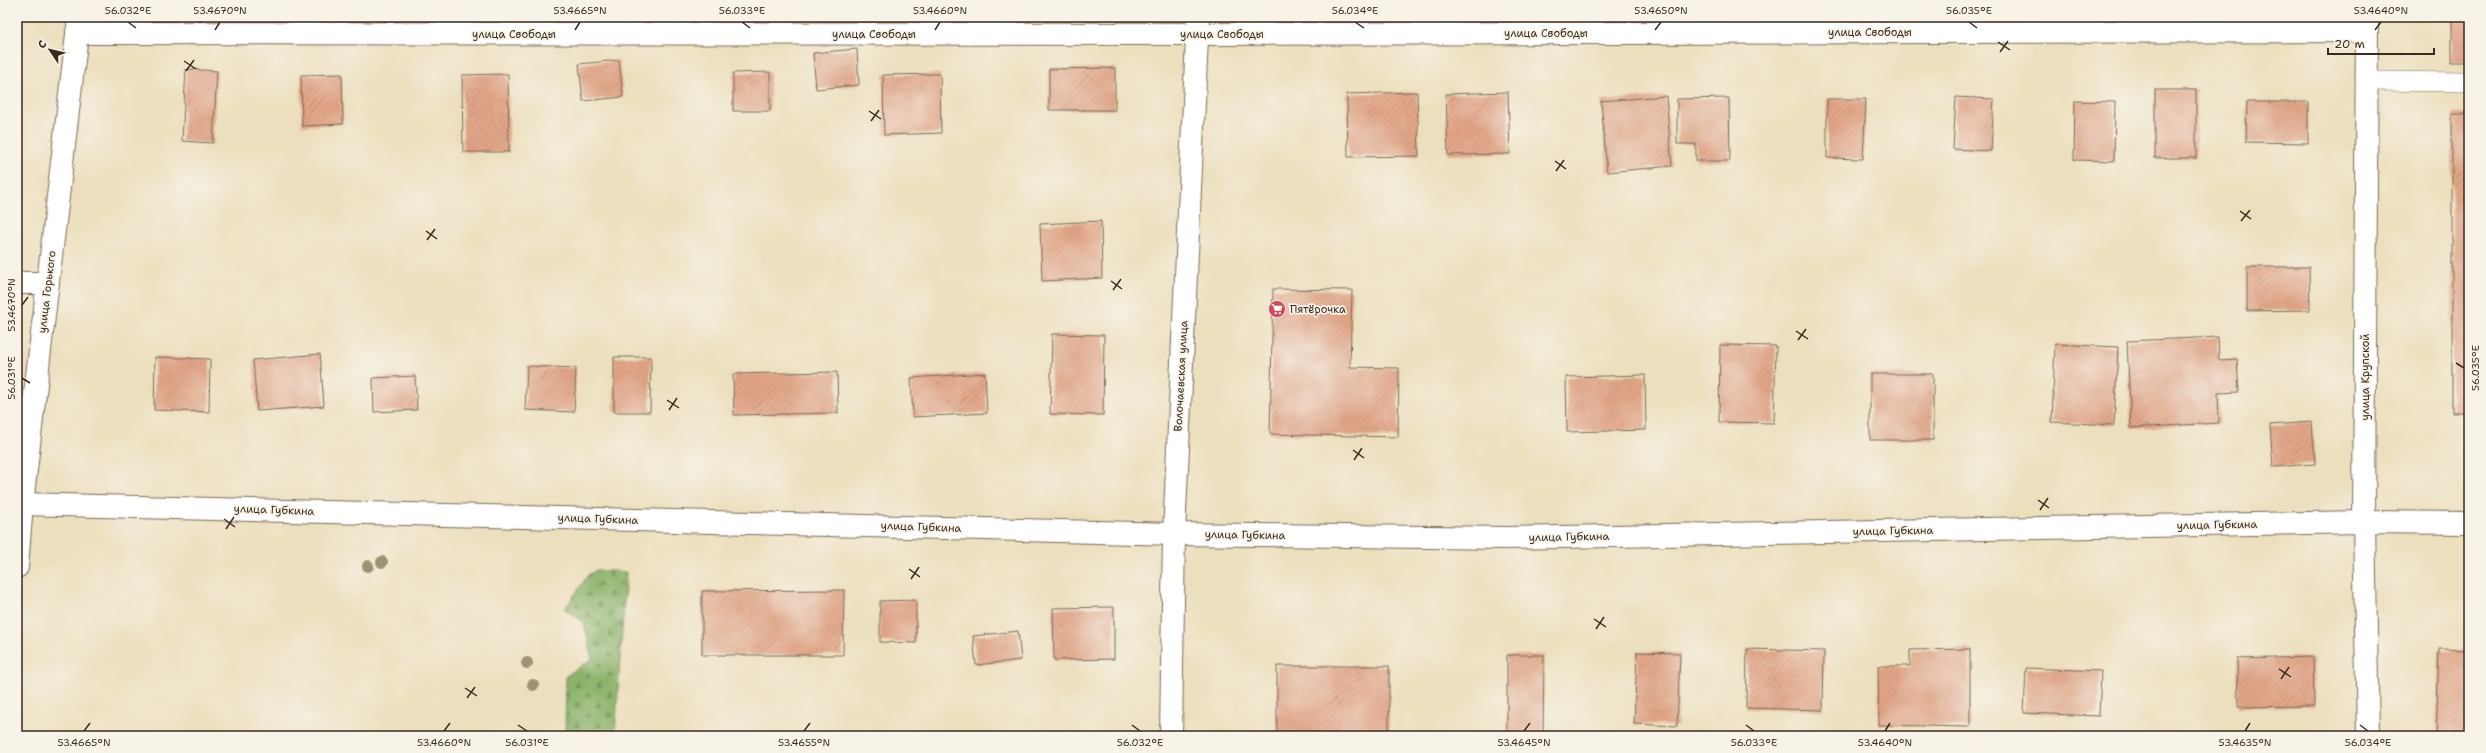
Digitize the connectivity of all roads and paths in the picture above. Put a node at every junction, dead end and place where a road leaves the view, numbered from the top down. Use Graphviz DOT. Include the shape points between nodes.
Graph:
graph roads {
  1 [pos="2367,24"];
  2 [pos="78,25"];
  3 [pos="1197,26"];
  4 [pos="2366,81"];
  5 [pos="2469,82"];
  6 [pos="17,283"];
  7 [pos="48,283"];
  8 [pos="22,504"];
  9 [pos="2364,522"];
  10 [pos="2469,523"];
  11 [pos="1174,534"];
  12 [pos="17,567"];
  13 [pos="1171,736"];
  14 [pos="2368,736"];
  1 -- 3 [label="street, улица Свободы"];
  1 -- 4 [label="street, улица Крупской"];
  2 -- 3 [label="street, улица Свободы"];
  2 -- 7 [label="street, улица Горького"];
  3 -- 11 [label="street, Волочаевская улица"];
  4 -- 5 [label="lane"];
  4 -- 9 [label="street, улица Крупской"];
  6 -- 7 [label="street"];
  7 -- 8 [label="street, улица Горького"];
  8 -- 11 [label="street, улица Губкина"];
  8 -- 12 [label="street, улица Горького"];
  9 -- 10 [label="street, улица Губкина"];
  9 -- 11 [label="street, улица Губкина" via="1508,538"];
  9 -- 14 [label="street, улица Крупской"];
  11 -- 13 [label="street, Волочаевская улица"];
}
